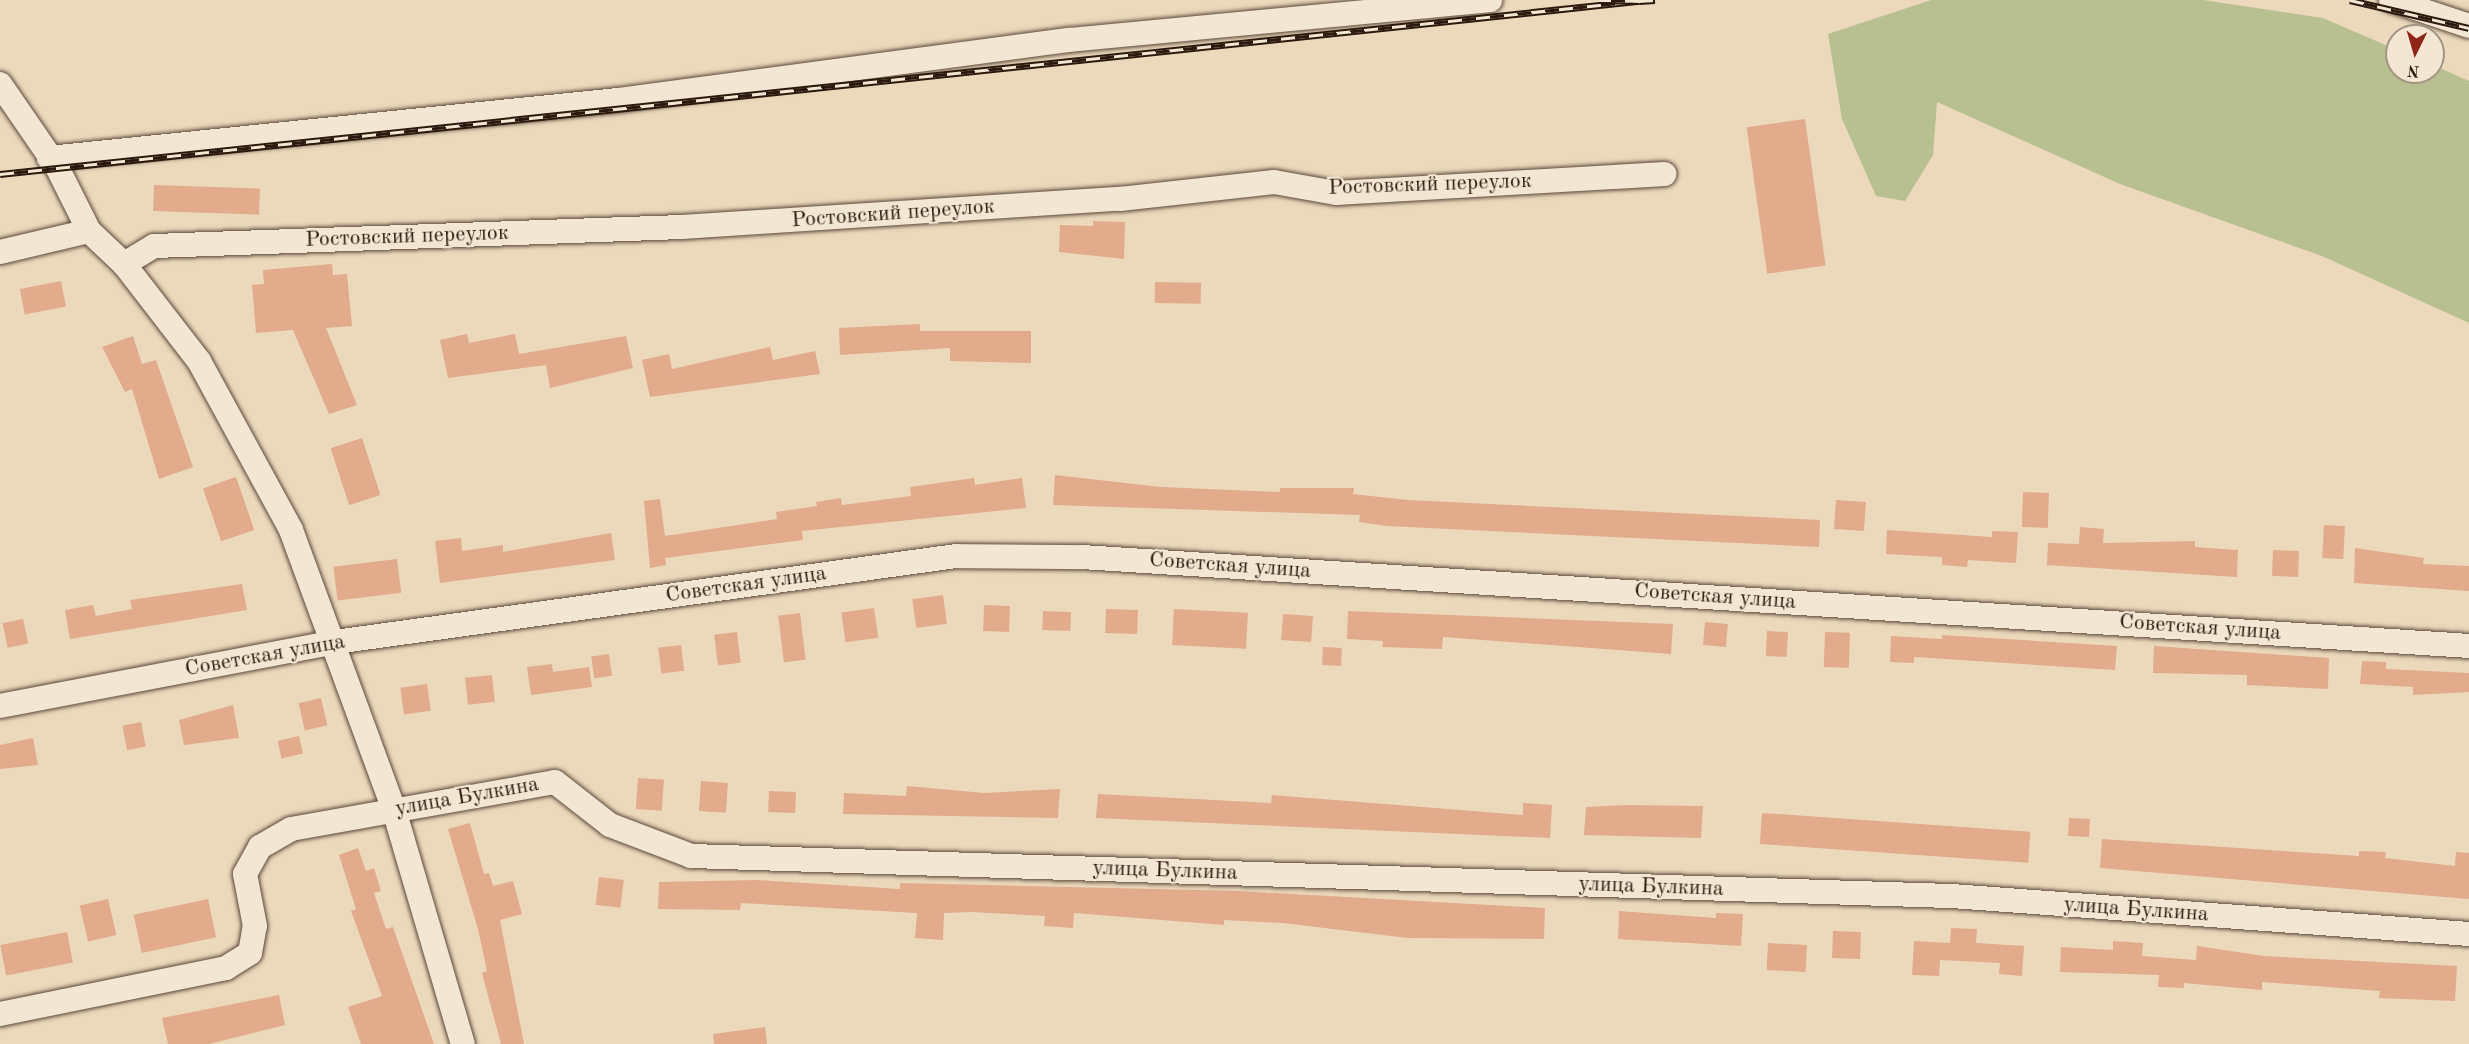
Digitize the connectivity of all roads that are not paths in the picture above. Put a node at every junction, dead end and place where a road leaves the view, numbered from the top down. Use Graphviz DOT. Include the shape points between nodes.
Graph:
graph roads {
  1 [pos="1490,0"];
  2 [pos="2391,0"];
  3 [pos="2469,26"];
  4 [pos="0,84"];
  5 [pos="50,158"];
  6 [pos="1664,174"];
  7 [pos="89,231"];
  8 [pos="0,252"];
  9 [pos="124,264"];
  10 [pos="335,642"];
  11 [pos="2469,646"];
  12 [pos="0,706"];
  13 [pos="394,810"];
  14 [pos="2469,934"];
  15 [pos="0,1014"];
  16 [pos="463,1044"];
  1 -- 5 [label="street" via="1069,40 618,100"];
  2 -- 3 [label="street"];
  4 -- 5 [label="street"];
  5 -- 7 [label="street"];
  6 -- 9 [label="street, Ростовский переулок" via="1336,193 1274,182 1120,199 682,227 154,246"];
  7 -- 8 [label="street"];
  7 -- 9 [label="street"];
  9 -- 10 [label="street" via="199,361 291,530"];
  10 -- 11 [label="street, Советская улица" via="967,556 1082,557"];
  10 -- 12 [label="street, Советская улица"];
  10 -- 13 [label="street"];
  13 -- 14 [label="street, улица Булкина" via="555,782 610,825 691,856 1952,897"];
  13 -- 15 [label="street, улица Булкина" via="291,829 260,847 245,874 255,926 250,953 226,968"];
  13 -- 16 [label="street"];
}
